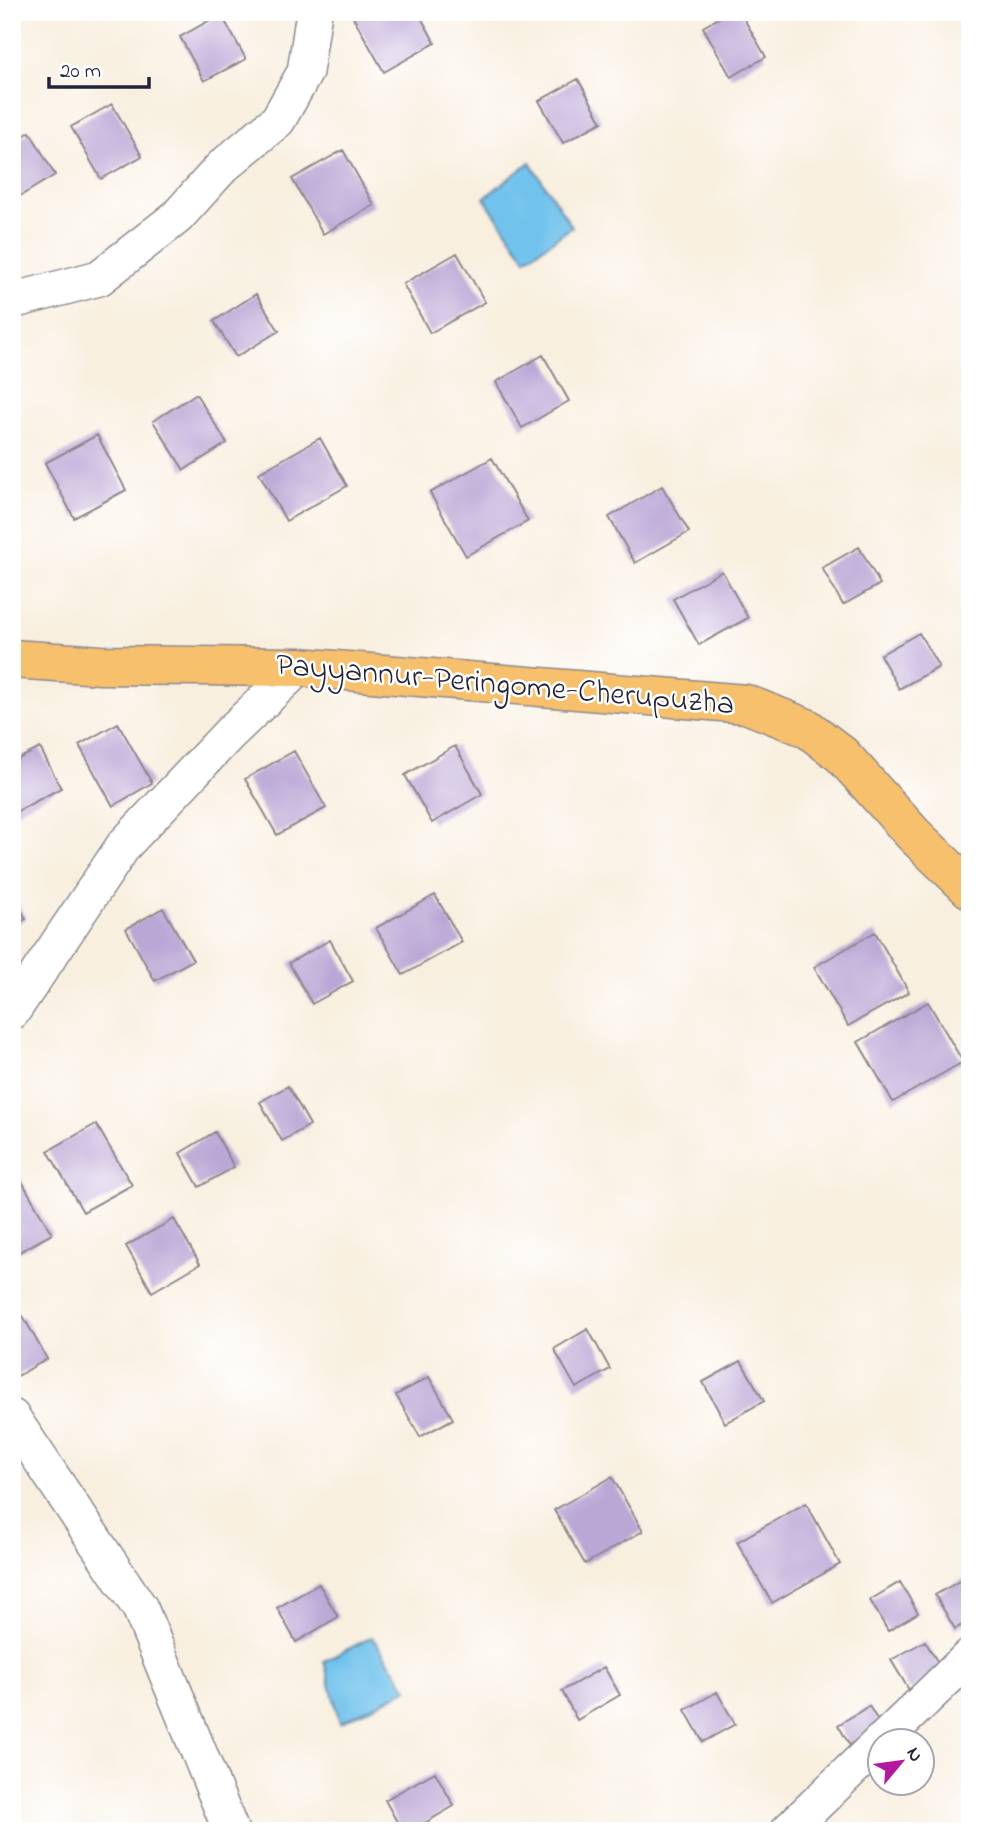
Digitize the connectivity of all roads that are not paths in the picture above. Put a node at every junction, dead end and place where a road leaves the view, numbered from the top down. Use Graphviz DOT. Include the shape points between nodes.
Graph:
graph roads {
  1 [pos="314,12"];
  2 [pos="12,301"];
  3 [pos="12,659"];
  4 [pos="299,667"];
  5 [pos="970,889"];
  6 [pos="12,1012"];
  7 [pos="12,1417"];
  8 [pos="970,1656"];
  9 [pos="895,1728"];
  10 [pos="866,1756"];
  11 [pos="230,1831"];
  12 [pos="788,1831"];
  1 -- 2 [label="street" via="305,72 278,120 222,167 177,217 99,278"];
  3 -- 4 [label="main road, Payyannur-Peringome-Cherupuzha" via="101,665"];
  4 -- 5 [label="main road, Payyannur-Peringome-Cherupuzha" via="746,704 807,728 842,755"];
  4 -- 6 [label="street" via="124,845"];
  7 -- 11 [label="street" via="140,1608"];
  8 -- 9 [label="street"];
  10 -- 12 [label="street"];
}
